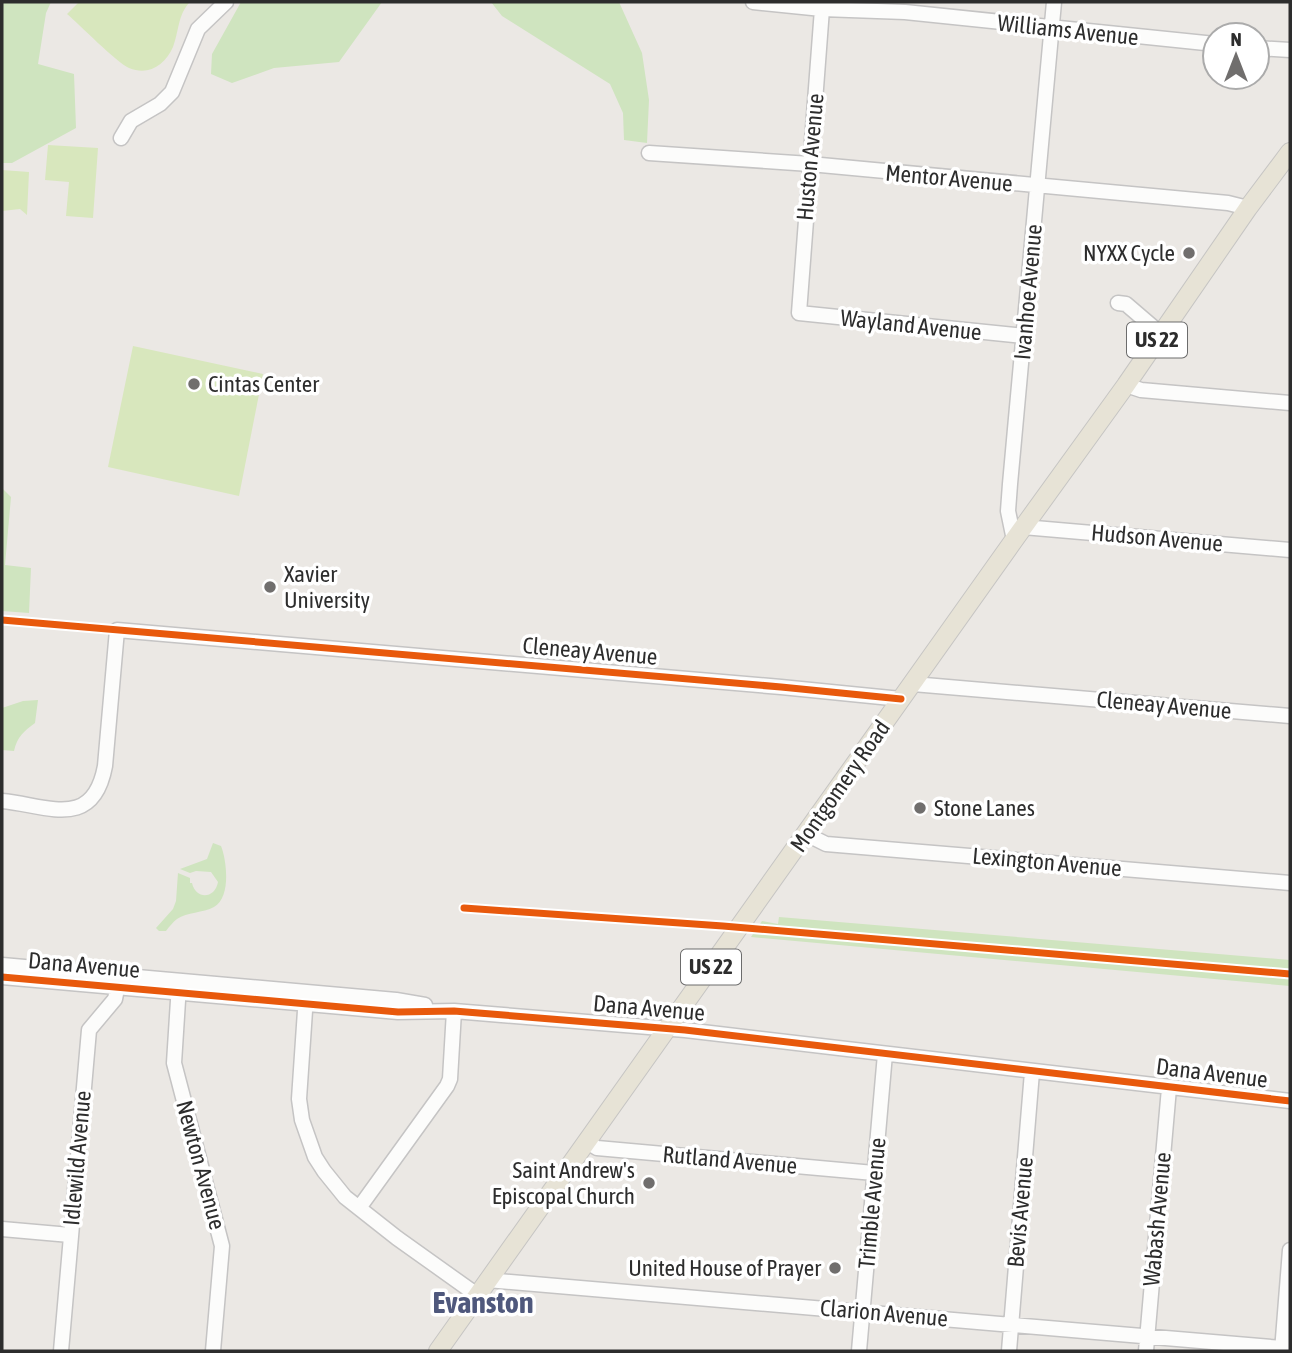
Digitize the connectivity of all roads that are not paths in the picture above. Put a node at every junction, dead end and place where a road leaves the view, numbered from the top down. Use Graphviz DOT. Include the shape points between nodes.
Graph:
graph roads {
  1 [pos="226,2"];
  2 [pos="753,2"];
  3 [pos="1054,2"];
  4 [pos="822,5"];
  5 [pos="906,7"];
  6 [pos="1052,28"];
  7 [pos="1201,43"];
  8 [pos="1271,49"];
  9 [pos="1290,50"];
  10 [pos="121,138"];
  11 [pos="1290,152"];
  12 [pos="649,153"];
  13 [pos="810,164"];
  14 [pos="1038,186"];
  15 [pos="1248,208"];
  16 [pos="1118,303"];
  17 [pos="799,313"];
  18 [pos="1161,334"];
  19 [pos="1024,336"];
  20 [pos="1126,385"];
  21 [pos="1290,403"];
  22 [pos="1018,533"];
  23 [pos="1290,550"];
  24 [pos="913,684"];
  25 [pos="901,699"];
  26 [pos="1290,716"];
  27 [pos="2,801"];
  28 [pos="806,834"];
  29 [pos="1290,883"];
  30 [pos="2,965"];
  31 [pos="2,977"];
  32 [pos="119,981"];
  33 [pos="179,986"];
  34 [pos="306,998"];
  35 [pos="454,1011"];
  36 [pos="668,1029"];
  37 [pos="885,1054"];
  38 [pos="1032,1072"];
  39 [pos="1169,1087"];
  40 [pos="1290,1101"];
  41 [pos="587,1142"];
  42 [pos="874,1173"];
  43 [pos="359,1208"];
  44 [pos="2,1229"];
  45 [pos="70,1235"];
  46 [pos="1290,1250"];
  47 [pos="482,1288"];
  48 [pos="862,1311"];
  49 [pos="1010,1324"];
  50 [pos="1146,1344"];
  51 [pos="1282,1350"];
  52 [pos="61,1351"];
  53 [pos="213,1351"];
  54 [pos="438,1351"];
  55 [pos="859,1351"];
  56 [pos="1009,1351"];
  1 -- 10 [label="street" via="198,29 172,92 131,121"];
  2 -- 4 [label="street, Williams Avenue"];
  3 -- 6 [label="street, Ivanhoe Avenue"];
  4 -- 5 [label="street, Williams Avenue"];
  4 -- 13 [label="street, Huston Avenue"];
  5 -- 6 [label="street, Williams Avenue"];
  6 -- 7 [label="street, Williams Avenue"];
  6 -- 14 [label="street, Ivanhoe Avenue"];
  8 -- 9 [label="street"];
  11 -- 15 [label="main road, Montgomery Road / US 22"];
  12 -- 13 [label="street, Mentor Avenue"];
  13 -- 14 [label="street, Mentor Avenue"];
  13 -- 17 [label="street, Huston Avenue"];
  14 -- 15 [label="street, Mentor Avenue"];
  14 -- 19 [label="street, Ivanhoe Avenue"];
  15 -- 18 [label="main road, Montgomery Road / US 22"];
  16 -- 18 [label="street" via="1126,304"];
  17 -- 19 [label="street, Wayland Avenue"];
  18 -- 20 [label="main road, Montgomery Road / US 22"];
  19 -- 22 [label="street, Ivanhoe Avenue" via="1008,511"];
  20 -- 21 [label="street"];
  20 -- 22 [label="main road, Montgomery Road / US 22"];
  22 -- 23 [label="street, Hudson Avenue"];
  22 -- 24 [label="main road, Montgomery Road / US 22"];
  24 -- 25 [label="main road, Montgomery Road / US 22"];
  24 -- 26 [label="street, Cleneay Avenue"];
  25 -- 27 [label="street, Cleneay Avenue" via="117,630 105,766 92,800 65,810"];
  25 -- 28 [label="main road, Montgomery Road / US 22"];
  28 -- 29 [label="street, Lexington Avenue" via="826,844"];
  28 -- 36 [label="main road, Montgomery Road / US 22"];
  30 -- 32 [label="street, Dana Avenue"];
  31 -- 32 [label="street, Dana Avenue"];
  32 -- 33 [label="street, Dana Avenue"];
  32 -- 45 [label="street, Idlewild Avenue" via="115,999 89,1030"];
  33 -- 34 [label="street, Dana Avenue"];
  33 -- 53 [label="street, Newton Avenue" via="174,1063 222,1246"];
  34 -- 35 [label="street, Dana Avenue" via="396,1000"];
  34 -- 43 [label="street" via="299,1082 302,1120 324,1171"];
  35 -- 36 [label="street, Dana Avenue"];
  35 -- 43 [label="street" via="447,1086"];
  36 -- 37 [label="street, Dana Avenue"];
  36 -- 41 [label="main road, Montgomery Road / US 22"];
  37 -- 38 [label="street, Dana Avenue"];
  37 -- 42 [label="street, Trimble Avenue"];
  38 -- 39 [label="street, Dana Avenue"];
  38 -- 49 [label="street, Bevis Avenue"];
  39 -- 40 [label="street, Dana Avenue"];
  39 -- 50 [label="street, Wabash Avenue"];
  41 -- 42 [label="street, Rutland Avenue" via="597,1148"];
  41 -- 47 [label="main road, Montgomery Road / US 22"];
  42 -- 48 [label="street, Trimble Avenue"];
  43 -- 47 [label="street"];
  44 -- 45 [label="street"];
  45 -- 52 [label="street, Idlewild Avenue"];
  46 -- 51 [label="street"];
  47 -- 48 [label="street, Clarion Avenue"];
  47 -- 54 [label="main road, Montgomery Road / US 22"];
  48 -- 49 [label="street, Clarion Avenue"];
  48 -- 55 [label="street, Trimble Avenue"];
  49 -- 50 [label="street, Clarion Avenue"];
  49 -- 56 [label="street, Bevis Avenue"];
  50 -- 51 [label="street, Clarion Avenue"];
}
